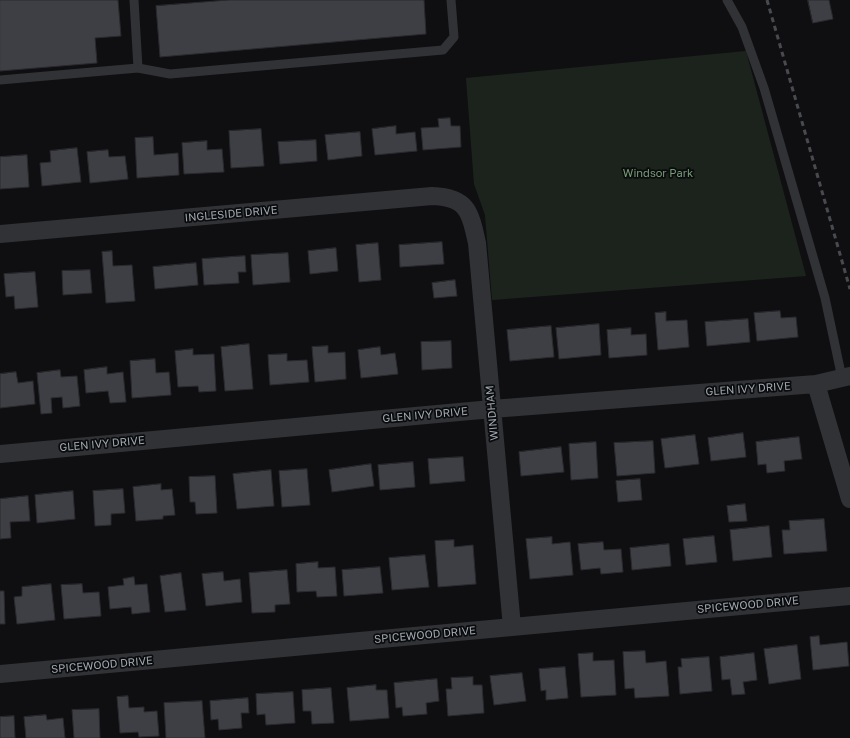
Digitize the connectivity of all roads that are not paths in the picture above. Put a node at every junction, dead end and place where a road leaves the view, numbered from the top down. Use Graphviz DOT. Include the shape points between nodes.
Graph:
graph roads {
  1 [pos="134,0"];
  2 [pos="451,0"];
  3 [pos="727,0"];
  4 [pos="138,68"];
  5 [pos="0,80"];
  6 [pos="461,202"];
  7 [pos="0,234"];
  8 [pos="846,377"];
  9 [pos="816,384"];
  10 [pos="492,409"];
  11 [pos="0,454"];
  12 [pos="850,499"];
  13 [pos="850,596"];
  14 [pos="512,628"];
  15 [pos="0,674"];
  1 -- 4 [label="lane"];
  2 -- 4 [label="lane" via="454,37 443,50 170,74"];
  3 -- 8 [label="lane" via="742,27 764,88"];
  4 -- 5 [label="lane"];
  6 -- 7 [label="street, INGLESIDE DRIVE" via="449,196 432,196"];
  6 -- 10 [label="street, WINDHAM" via="473,225 476,243"];
  8 -- 9 [label="street, GLEN IVY DRIVE"];
  9 -- 10 [label="street, GLEN IVY DRIVE"];
  9 -- 12 [label="street"];
  10 -- 11 [label="street, GLEN IVY DRIVE"];
  10 -- 14 [label="street, WINDHAM"];
  13 -- 14 [label="street, SPICEWOOD DRIVE"];
  14 -- 15 [label="street, SPICEWOOD DRIVE"];
}
